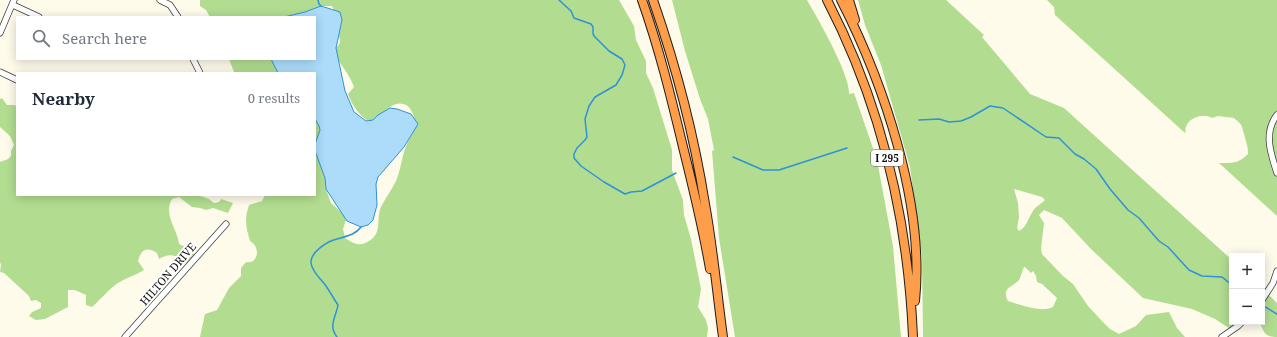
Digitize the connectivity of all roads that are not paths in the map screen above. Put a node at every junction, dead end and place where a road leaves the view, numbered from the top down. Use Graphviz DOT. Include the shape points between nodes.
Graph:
graph roads {
  1 [pos="160,0"];
  2 [pos="638,0"];
  3 [pos="642,0"];
  4 [pos="654,0"];
  5 [pos="826,0"];
  6 [pos="841,0"];
  7 [pos="849,0"];
  8 [pos="13,2"];
  9 [pos="37,16"];
  10 [pos="177,16"];
  11 [pos="0,33"];
  12 [pos="865,51"];
  13 [pos="660,57"];
  14 [pos="194,60"];
  15 [pos="0,72"];
  16 [pos="200,72"];
  17 [pos="16,80"];
  18 [pos="1277,115"];
  19 [pos="1277,173"];
  20 [pos="226,224"];
  21 [pos="1277,271"];
  22 [pos="1265,296"];
  23 [pos="1239,325"];
  24 [pos="912,326"];
  25 [pos="722,334"];
  26 [pos="125,337"];
  27 [pos="913,337"];
  28 [pos="1222,337"];
  1 -- 10 [label="street" via="170,5"];
  2 -- 13 [label="highway"];
  3 -- 13 [label="highway"];
  4 -- 25 [label="highway" via="682,95 698,167 712,245"];
  5 -- 24 [label="highway, I 295" via="861,77 889,164 906,254"];
  6 -- 12 [label="highway"];
  7 -- 12 [label="highway"];
  8 -- 9 [label="street"];
  8 -- 11 [label="street"];
  12 -- 24 [label="highway" via="898,146 909,198 916,265"];
  13 -- 25 [label="highway" via="697,204"];
  14 -- 16 [label="street"];
  15 -- 17 [label="street"];
  18 -- 19 [label="street" via="1270,129 1269,141"];
  20 -- 26 [label="street, HILTON DRIVE"];
  21 -- 22 [label="street" via="1273,284"];
  23 -- 28 [label="street"];
  24 -- 27 [label="highway, I 295"];
}
